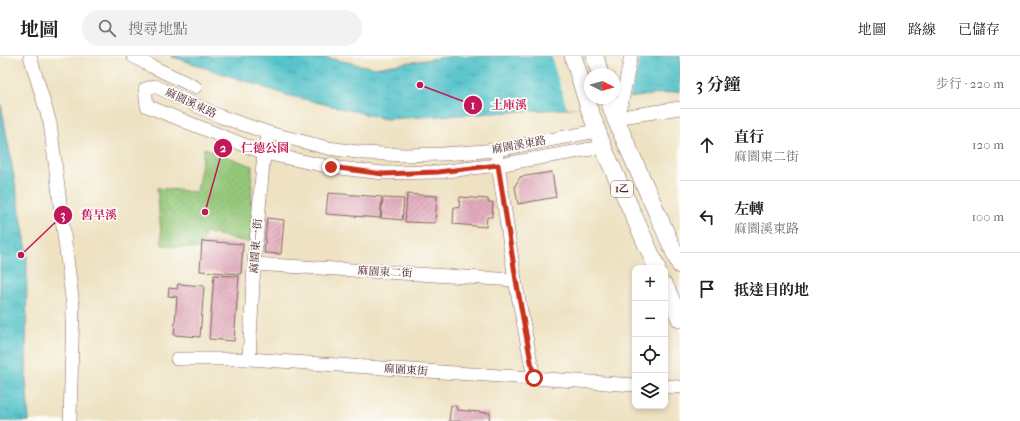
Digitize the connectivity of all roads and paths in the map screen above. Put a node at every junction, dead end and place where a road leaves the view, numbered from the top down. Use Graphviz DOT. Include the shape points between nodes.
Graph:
graph roads {
  1 [pos="30,56"];
  2 [pos="133,56"];
  3 [pos="572,56"];
  4 [pos="595,56"];
  5 [pos="631,56"];
  6 [pos="598,68"];
  7 [pos="195,87"];
  8 [pos="614,105"];
  9 [pos="680,108"];
  10 [pos="597,131"];
  11 [pos="269,133"];
  12 [pos="603,147"];
  13 [pos="496,150"];
  14 [pos="264,153"];
  15 [pos="498,165"];
  16 [pos="254,264"];
  17 [pos="680,264"];
  18 [pos="656,265"];
  19 [pos="516,280"];
  20 [pos="668,293"];
  21 [pos="680,319"];
  22 [pos="177,359"];
  23 [pos="249,359"];
  24 [pos="534,378"];
  25 [pos="632,384"];
  26 [pos="668,386"];
  27 [pos="680,387"];
  28 [pos="70,421"];
  1 -- 28 [label="street" via="50,123 73,306"];
  2 -- 7 [label="street"];
  3 -- 10 [label="main road, 1乙"];
  4 -- 6 [label="main road"];
  5 -- 8 [label="street"];
  8 -- 9 [label="street"];
  8 -- 17 [label="main road, 1乙"];
  10 -- 12 [label="main road, 1乙"];
  10 -- 13 [label="street, 麻園溪東路"];
  11 -- 13 [label="street, 麻園溪東路" via="328,148 365,153 404,155"];
  11 -- 14 [label="street, 麻園東一街"];
  11 -- 14 [label="street, 麻園溪東路" via="219,116 156,86 145,89 147,106"];
  12 -- 15 [label="street, 麻園溪東路"];
  12 -- 18 [label="main road, 1乙"];
  13 -- 15 [label="street"];
  14 -- 15 [label="street, 麻園溪東路" via="331,167 383,174 438,172"];
  14 -- 16 [label="street, 麻園東一街"];
  15 -- 19 [label="street"];
  16 -- 19 [label="street, 麻園東二街"];
  16 -- 23 [label="street, 麻園東一街"];
  19 -- 24 [label="street"];
  20 -- 21 [label="main road"];
  22 -- 23 [label="street, 麻園東街"];
  23 -- 24 [label="street, 麻園東街"];
  24 -- 25 [label="street, 麻園東街"];
  26 -- 27 [label="street"];
}
